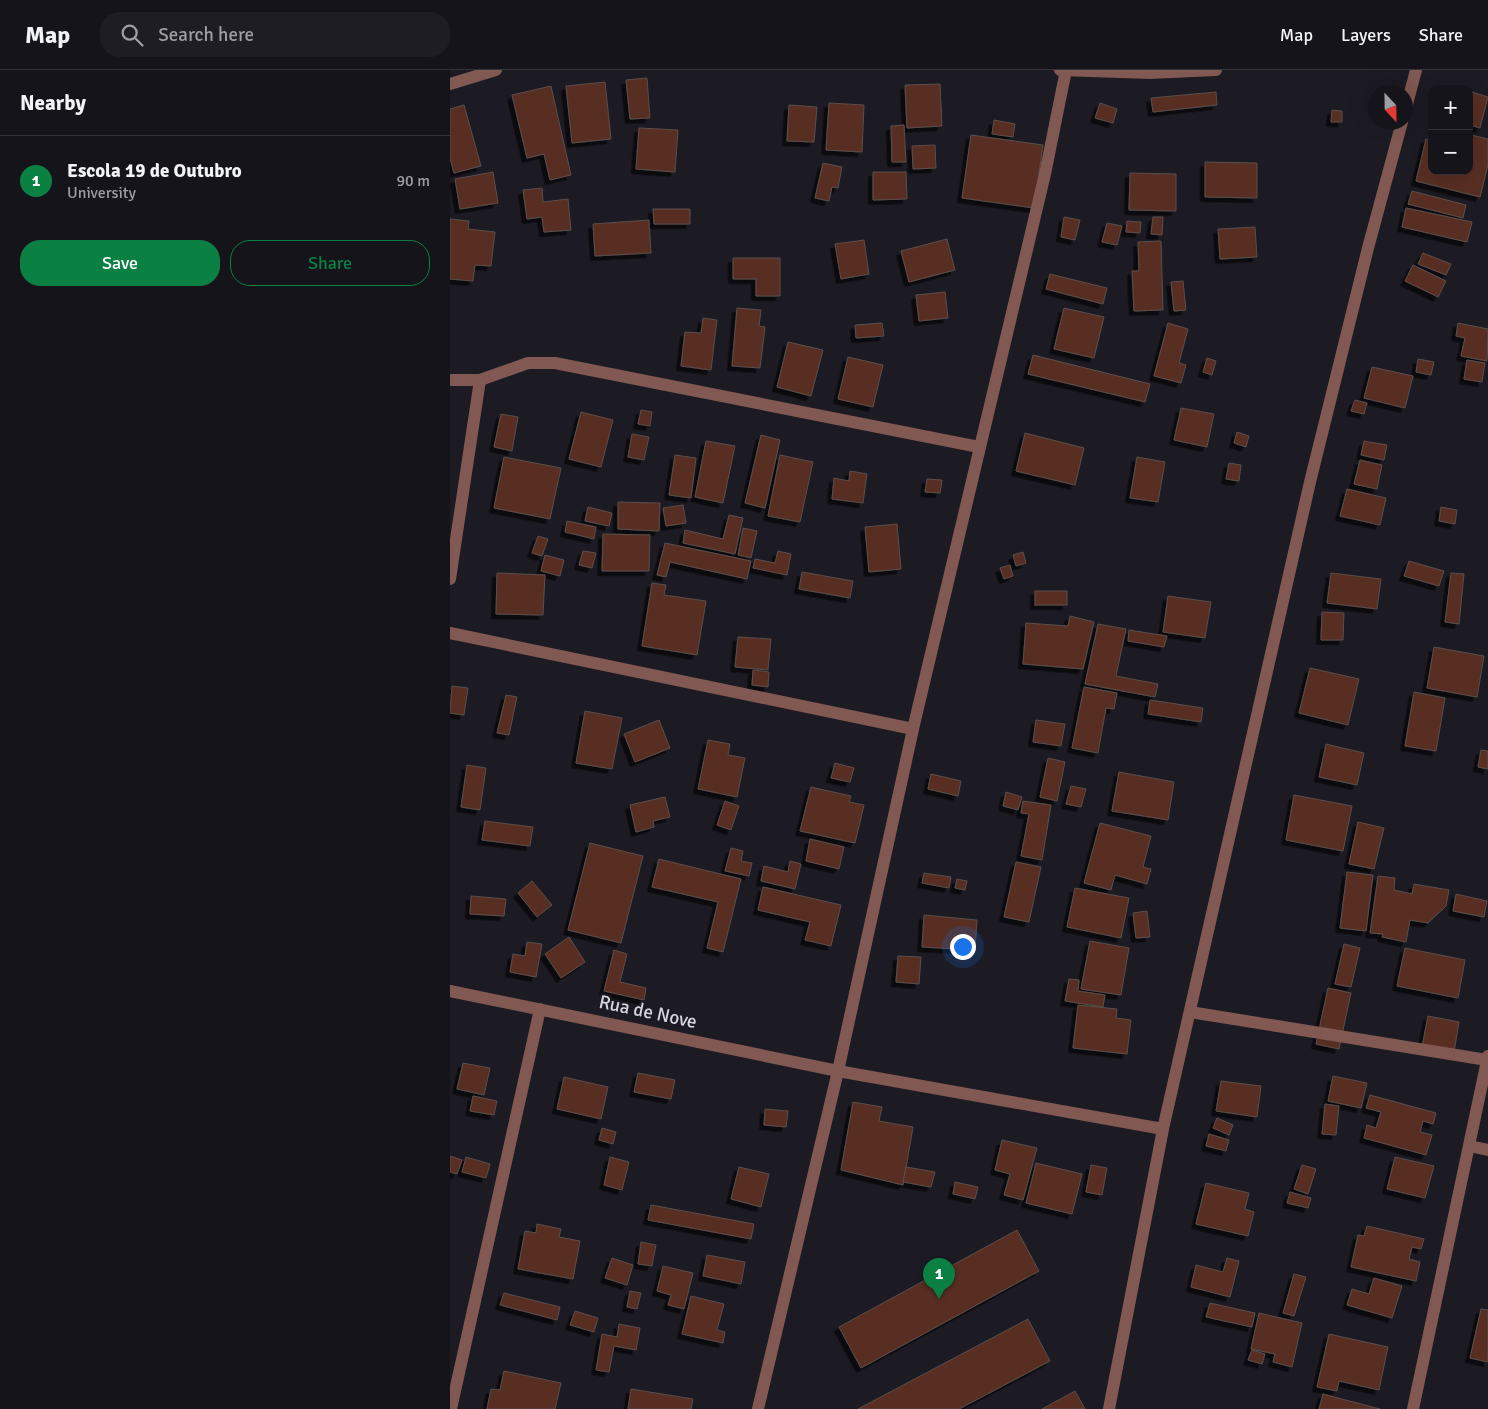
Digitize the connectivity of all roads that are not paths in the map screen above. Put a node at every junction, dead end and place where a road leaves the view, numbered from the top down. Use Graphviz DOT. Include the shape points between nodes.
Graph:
graph roads {
  1 [pos="496,70"];
  2 [pos="1064,70"];
  3 [pos="1216,70"];
  4 [pos="1416,70"];
  5 [pos="450,84"];
  6 [pos="1412,85"];
  7 [pos="1400,130"];
  8 [pos="450,380"];
  9 [pos="480,380"];
  10 [pos="980,448"];
  11 [pos="450,579"];
  12 [pos="450,633"];
  13 [pos="913,729"];
  14 [pos="450,991"];
  15 [pos="540,1009"];
  16 [pos="1190,1012"];
  17 [pos="1488,1058"];
  18 [pos="838,1071"];
  19 [pos="1163,1129"];
  20 [pos="1469,1146"];
  21 [pos="1488,1150"];
  22 [pos="451,1409"];
  23 [pos="758,1409"];
  24 [pos="1109,1409"];
  25 [pos="1413,1409"];
  1 -- 5 [label="street"];
  2 -- 3 [label="street" via="1150,73"];
  2 -- 10 [label="street" via="1045,174"];
  4 -- 6 [label="street"];
  7 -- 16 [label="street" via="1310,482"];
  8 -- 9 [label="street"];
  9 -- 10 [label="street" via="528,363 555,363"];
  9 -- 11 [label="street"];
  10 -- 13 [label="street"];
  12 -- 13 [label="street"];
  13 -- 18 [label="street"];
  14 -- 15 [label="street, Rua de Nove"];
  15 -- 18 [label="street, Rua de Nove"];
  15 -- 22 [label="street"];
  16 -- 17 [label="street"];
  16 -- 19 [label="street"];
  17 -- 20 [label="street"];
  18 -- 19 [label="street, Rua de Nove"];
  18 -- 23 [label="street"];
  19 -- 24 [label="street"];
  20 -- 21 [label="street"];
  20 -- 25 [label="street"];
}
